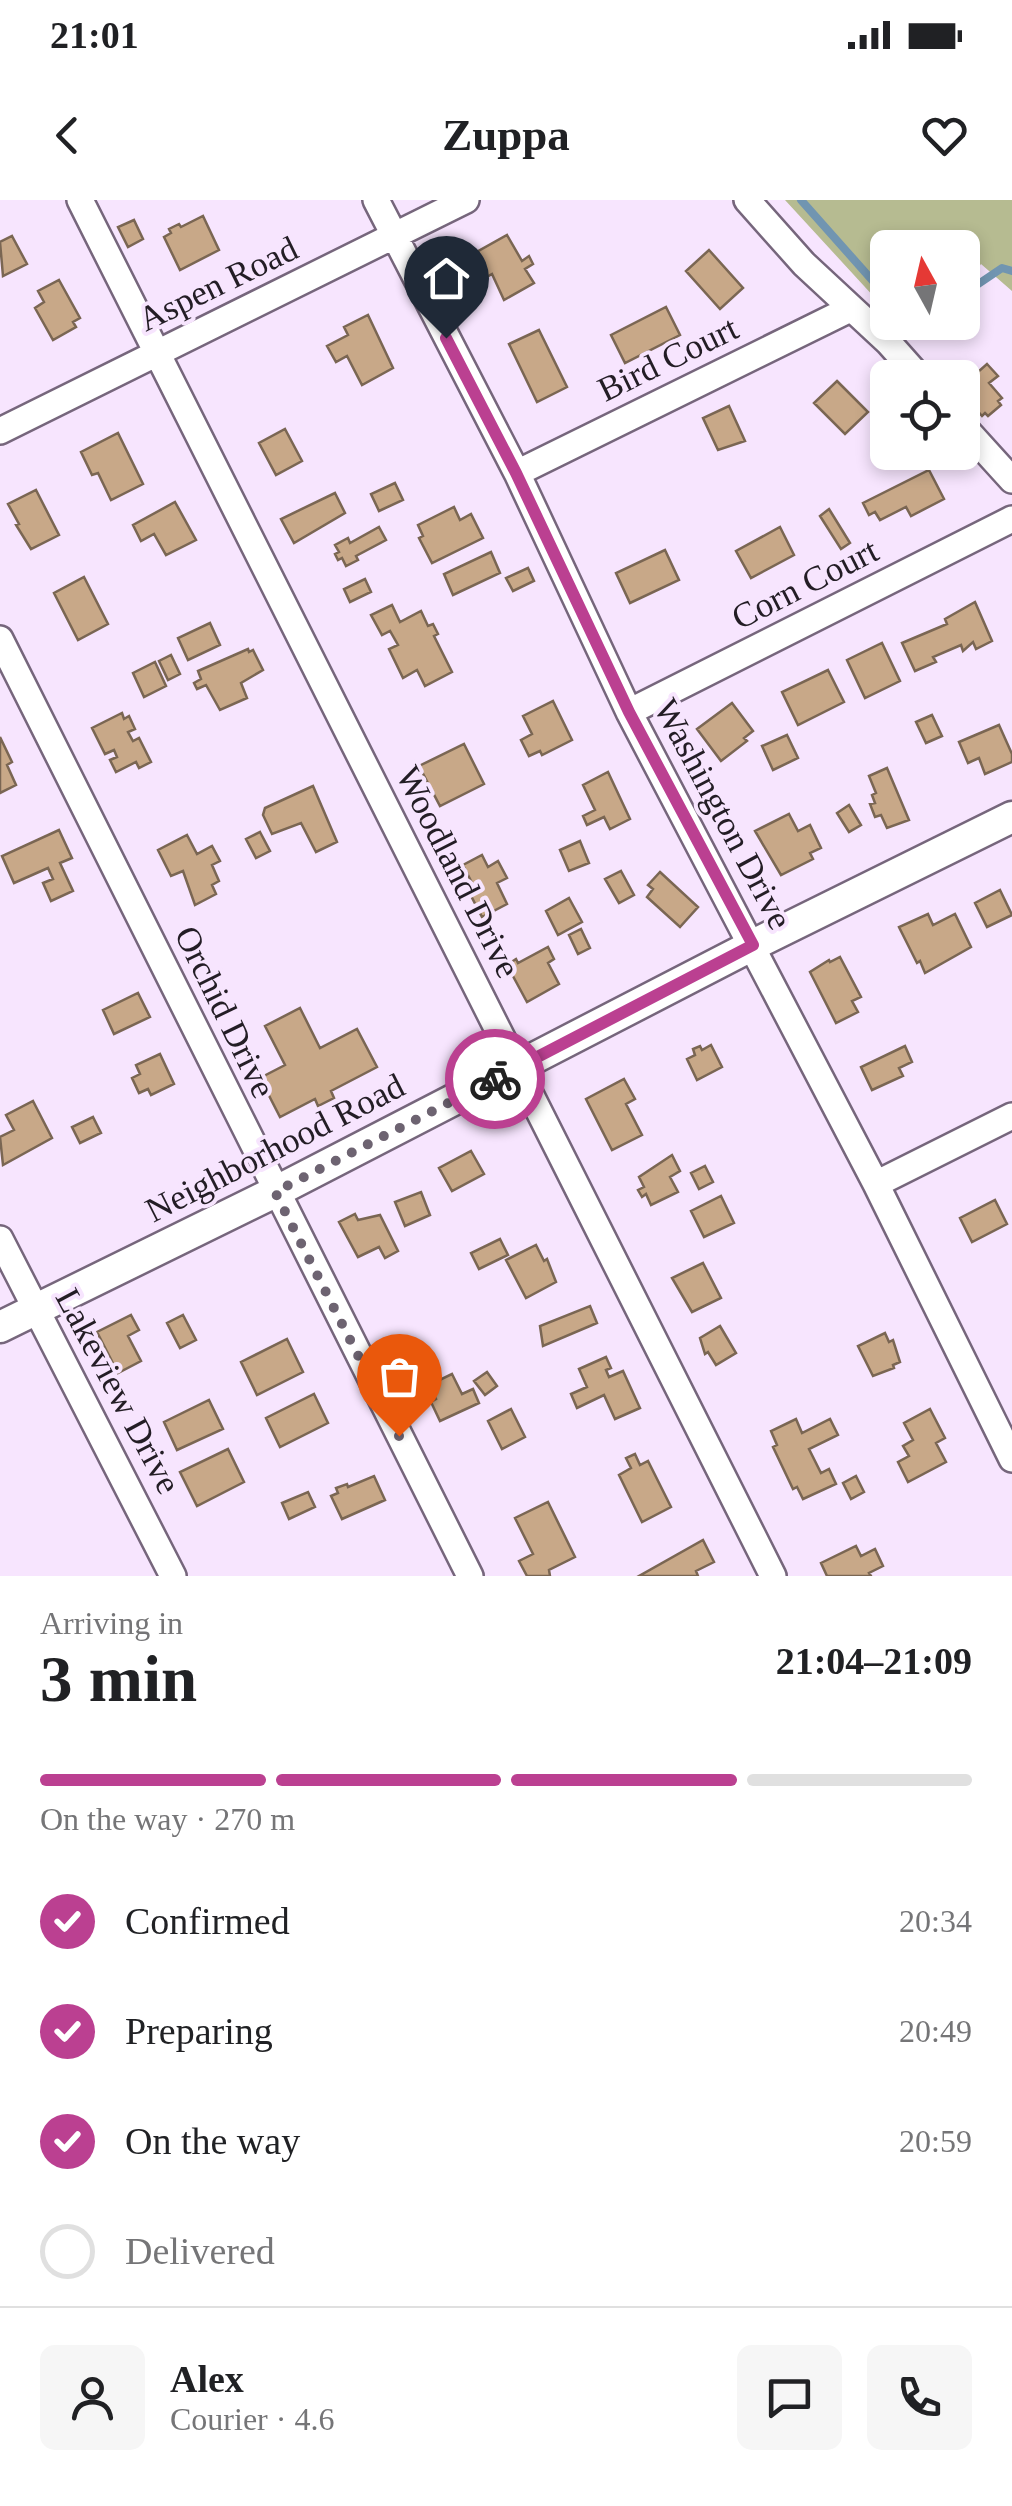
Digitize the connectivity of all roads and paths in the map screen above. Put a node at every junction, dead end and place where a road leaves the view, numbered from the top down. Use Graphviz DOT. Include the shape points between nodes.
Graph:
graph roads {
  1 [pos="80,200"];
  2 [pos="376,200"];
  3 [pos="466,200"];
  4 [pos="747,200"];
  5 [pos="394,237"];
  6 [pos="850,309"];
  7 [pos="158,353"];
  8 [pos="904,360"];
  9 [pos="0,431"];
  10 [pos="980,445"];
  11 [pos="516,473"];
  12 [pos="1012,480"];
  13 [pos="1012,519"];
  14 [pos="0,638"];
  15 [pos="629,712"];
  16 [pos="1012,817"];
  17 [pos="753,945"];
  18 [pos="517,1067"];
  19 [pos="1012,1116"];
  20 [pos="876,1184"];
  21 [pos="275,1192"];
  22 [pos="0,1239"];
  23 [pos="36,1310"];
  24 [pos="0,1328"];
  25 [pos="1004,1422"];
  26 [pos="1012,1459"];
  27 [pos="173,1576"];
  28 [pos="470,1576"];
  29 [pos="773,1576"];
  1 -- 7 [label="street, Woodland Drive"];
  2 -- 5 [label="street, Washington Drive"];
  3 -- 5 [label="street, Aspen Road"];
  4 -- 6 [label="street"];
  5 -- 7 [label="street, Aspen Road"];
  5 -- 11 [label="street, Washington Drive"];
  6 -- 8 [label="street"];
  6 -- 11 [label="street, Bird Court"];
  7 -- 9 [label="street, Aspen Road"];
  7 -- 18 [label="street, Woodland Drive"];
  10 -- 12 [label="street"];
  11 -- 15 [label="street, Washington Drive"];
  13 -- 15 [label="street, Corn Court"];
  14 -- 21 [label="street, Orchid Drive"];
  15 -- 17 [label="street, Washington Drive"];
  16 -- 17 [label="street, Neighborhood Road"];
  17 -- 18 [label="street, Neighborhood Road"];
  17 -- 20 [label="street, Washington Drive"];
  18 -- 21 [label="street, Neighborhood Road"];
  18 -- 29 [label="street, Woodland Drive"];
  19 -- 20 [label="street"];
  20 -- 25 [label="street, Washington Drive"];
  21 -- 23 [label="street, Neighborhood Road"];
  21 -- 28 [label="street, Orchid Drive"];
  22 -- 23 [label="street, Lakeview Drive"];
  23 -- 24 [label="street, Neighborhood Road"];
  23 -- 27 [label="street, Lakeview Drive"];
  25 -- 26 [label="street, Washington Drive"];
}
